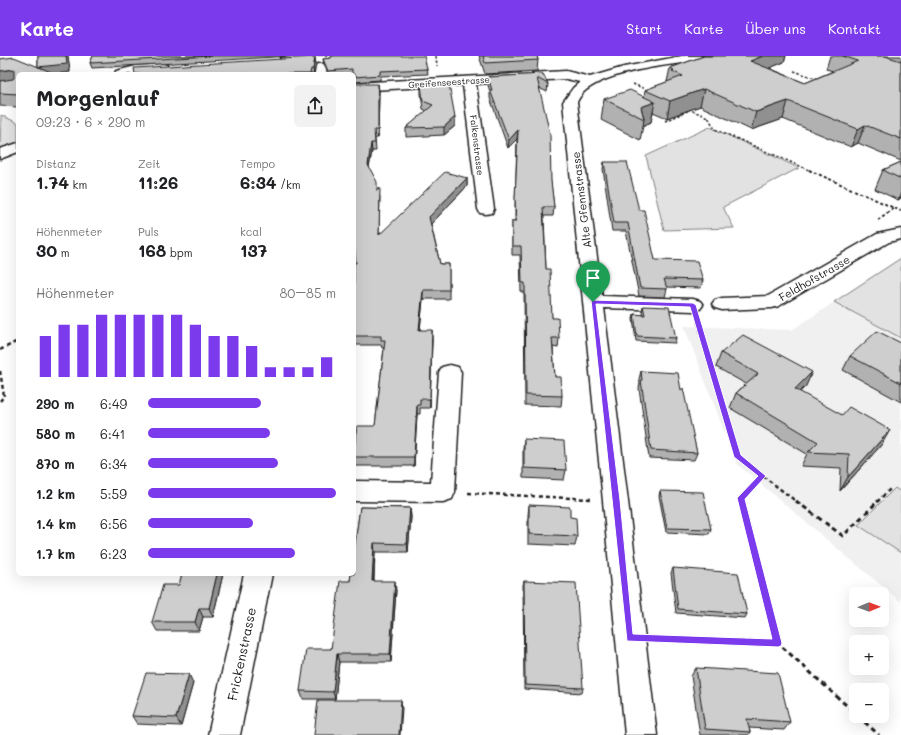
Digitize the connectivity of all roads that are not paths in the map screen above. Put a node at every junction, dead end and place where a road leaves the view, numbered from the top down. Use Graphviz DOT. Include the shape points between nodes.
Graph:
graph roads {
  1 [pos="710,56"];
  2 [pos="327,58"];
  3 [pos="271,61"];
  4 [pos="176,67"];
  5 [pos="128,72"];
  6 [pos="601,78"];
  7 [pos="469,80"];
  8 [pos="356,87"];
  9 [pos="16,148"];
  10 [pos="0,154"];
  11 [pos="486,209"];
  12 [pos="901,234"];
  13 [pos="593,302"];
  14 [pos="722,304"];
  15 [pos="693,305"];
  16 [pos="450,372"];
  17 [pos="356,491"];
  18 [pos="258,576"];
  19 [pos="224,735"];
  20 [pos="641,735"];
  1 -- 6 [label="street, Alte Gfennstrasse" via="684,59"];
  2 -- 3 [label="street"];
  4 -- 5 [label="street"];
  6 -- 7 [label="street, Greifenseestrasse" via="566,75"];
  6 -- 13 [label="street, Alte Gfennstrasse" via="579,88 570,102"];
  7 -- 8 [label="street, Greifenseestrasse"];
  7 -- 11 [label="street, Falkenstrasse"];
  9 -- 10 [label="street"];
  12 -- 14 [label="street, Feldhofstrasse" via="883,238 772,302"];
  13 -- 15 [label="street"];
  13 -- 20 [label="street, Alte Gfennstrasse"];
  16 -- 17 [label="street" via="443,492"];
  18 -- 19 [label="street, Frickenstrasse"];
}
